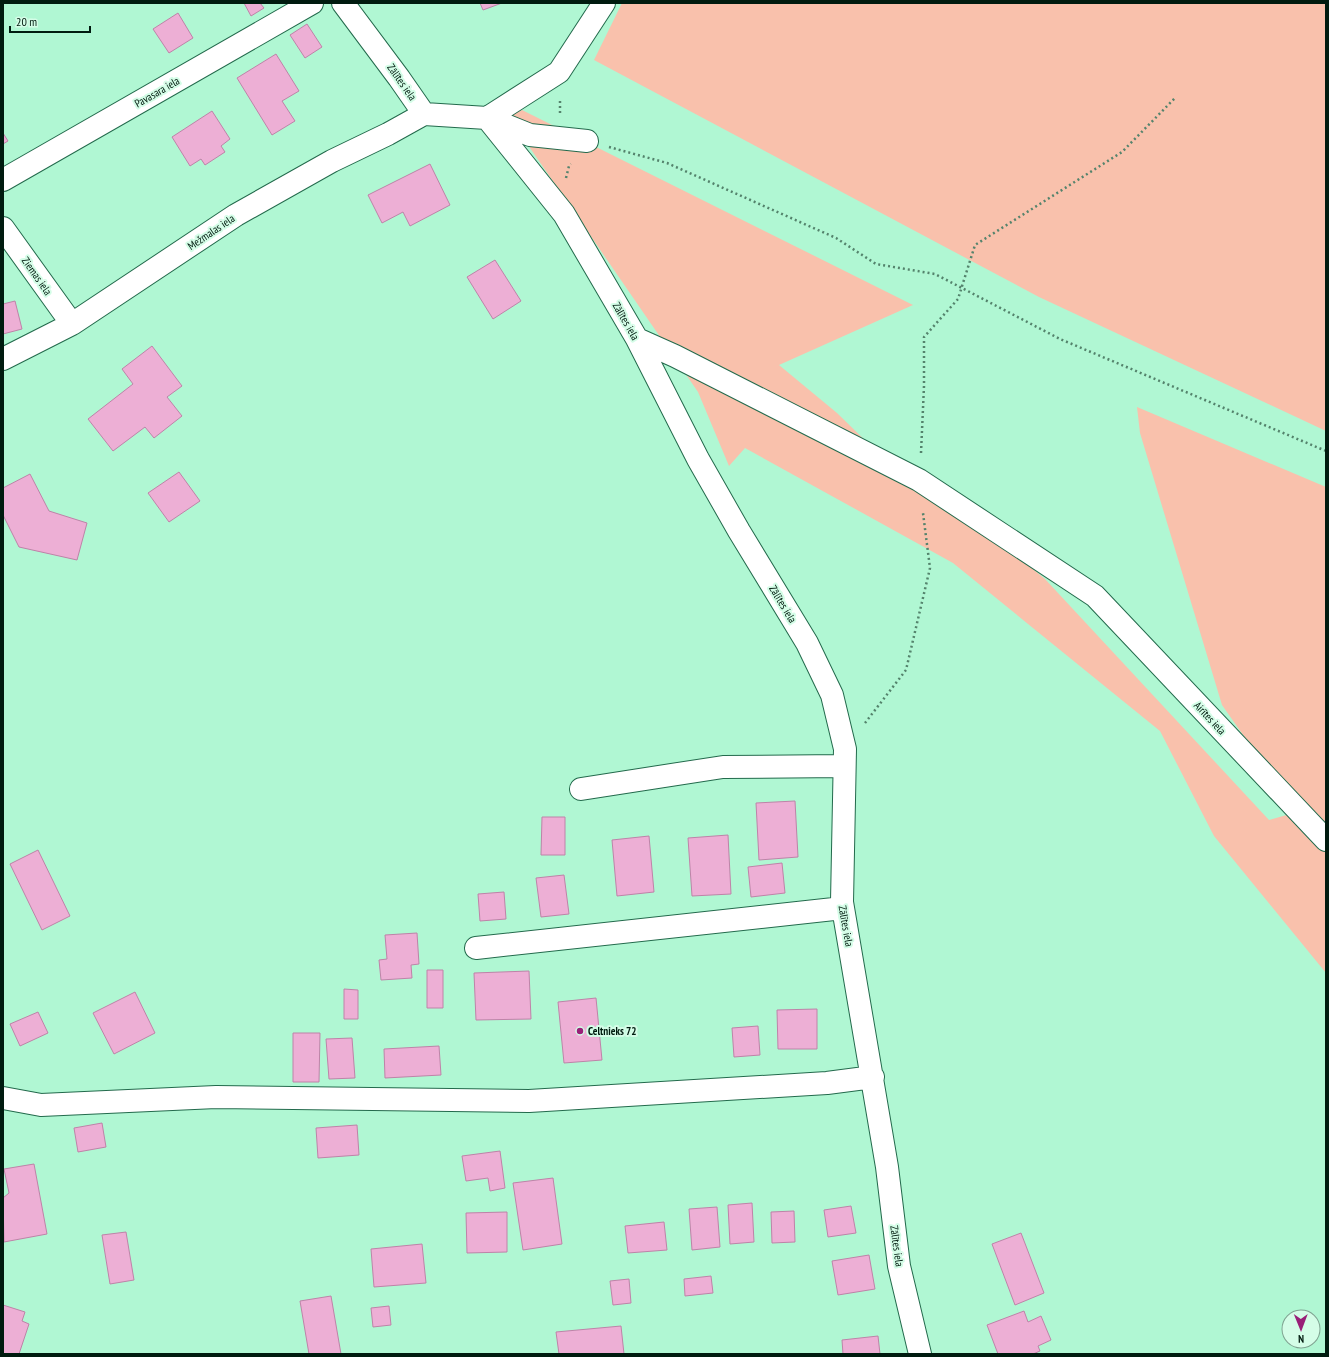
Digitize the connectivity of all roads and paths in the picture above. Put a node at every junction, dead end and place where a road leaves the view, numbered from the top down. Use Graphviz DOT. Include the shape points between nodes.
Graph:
graph roads {
  1 [pos="312,3"];
  2 [pos="343,3"];
  3 [pos="604,3"];
  4 [pos="559,72"];
  5 [pos="1176,97"];
  6 [pos="424,114"];
  7 [pos="487,118"];
  8 [pos="561,139"];
  9 [pos="587,141"];
  10 [pos="3,180"];
  11 [pos="564,214"];
  12 [pos="3,228"];
  13 [pos="72,324"];
  14 [pos="637,339"];
  15 [pos="3,359"];
  16 [pos="1326,451"];
  17 [pos="919,480"];
  18 [pos="845,757"];
  19 [pos="581,789"];
  20 [pos="1326,840"];
  21 [pos="843,908"];
  22 [pos="476,948"];
  23 [pos="872,1077"];
  24 [pos="3,1098"];
  25 [pos="920,1354"];
  1 -- 10 [label="street, Pavasara iela"];
  2 -- 6 [label="street, Zālītes iela"];
  3 -- 4 [label="street"];
  4 -- 7 [label="street"];
  4 -- 8 [label="path"];
  5 -- 17 [label="path" via="1122,152 975,245 958,299 924,337"];
  6 -- 7 [label="street"];
  6 -- 13 [label="street, Mežmalas iela" via="332,161 236,215"];
  7 -- 8 [label="street" via="530,136"];
  7 -- 11 [label="street, Zālītes iela"];
  8 -- 9 [label="street"];
  9 -- 11 [label="path" via="569,166 562,192"];
  9 -- 16 [label="path" via="667,163 836,238 876,264 935,274 1060,339"];
  11 -- 14 [label="street, Zālītes iela"];
  12 -- 13 [label="street, Ziemas iela"];
  13 -- 15 [label="street, Mežmalas iela"];
  14 -- 17 [label="street, Airītes iela" via="676,356"];
  14 -- 18 [label="street, Zālītes iela" via="698,459 807,643 832,695"];
  17 -- 18 [label="path" via="930,568 906,670"];
  17 -- 20 [label="street, Airītes iela" via="1095,596"];
  18 -- 19 [label="street" via="723,767"];
  18 -- 21 [label="street, Zālītes iela"];
  21 -- 22 [label="street"];
  21 -- 23 [label="street, Zālītes iela"];
  23 -- 24 [label="street" via="827,1083 529,1101 216,1098 41,1105"];
  23 -- 25 [label="street, Zālītes iela" via="887,1167 899,1266"];
}
